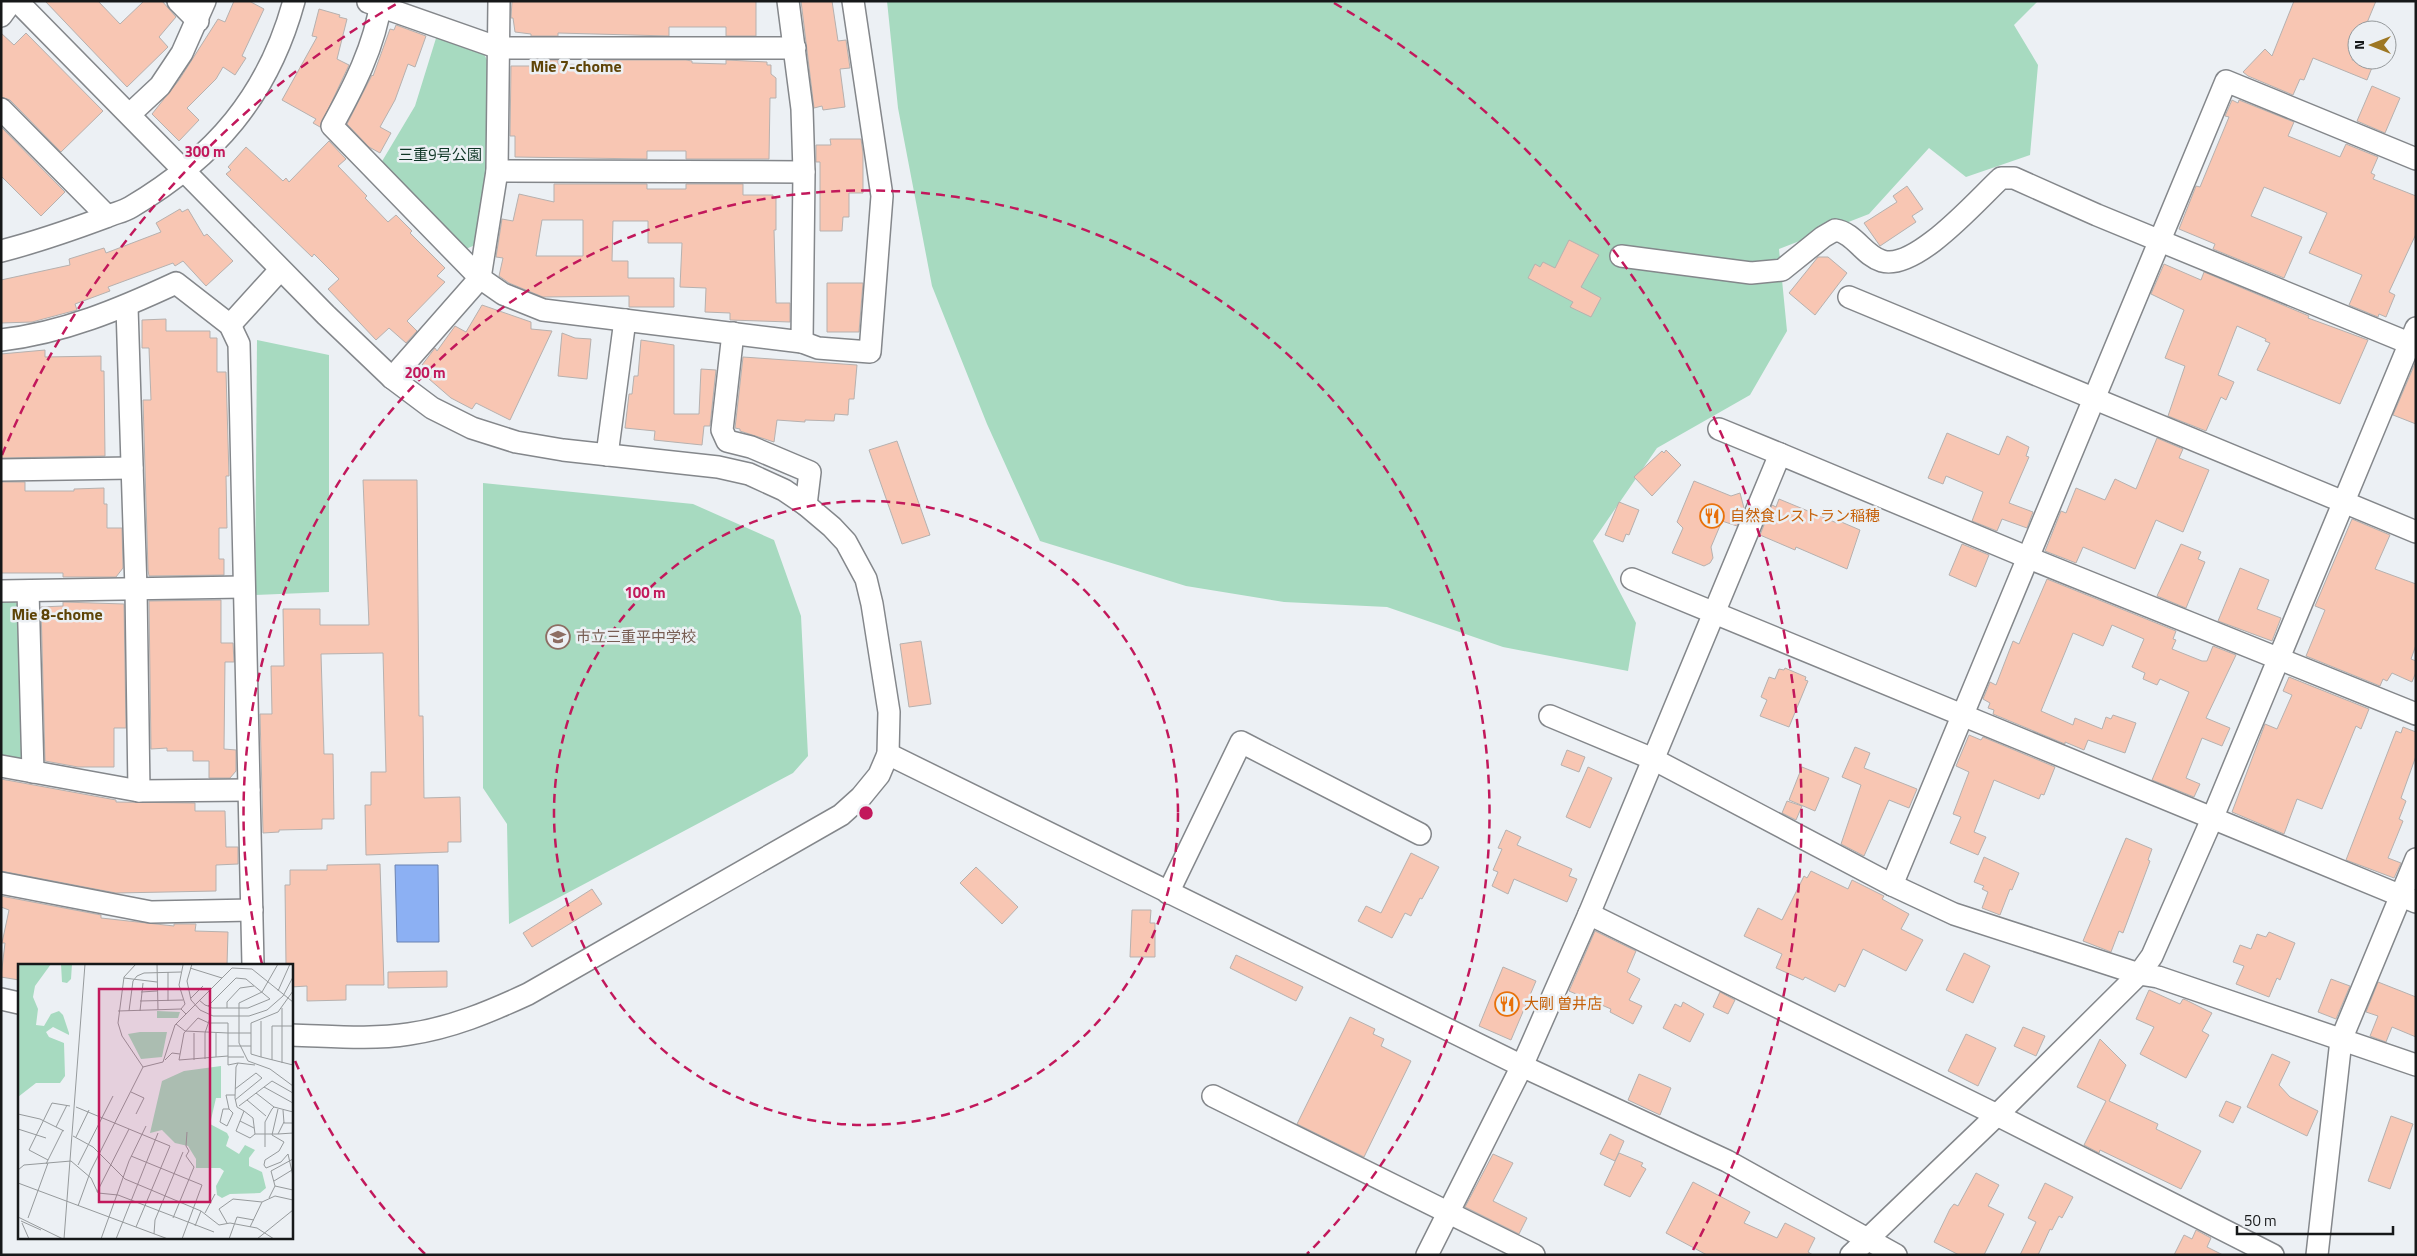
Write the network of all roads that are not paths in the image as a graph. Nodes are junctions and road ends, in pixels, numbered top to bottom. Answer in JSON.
{"nodes":[{"id":1,"x":12,"y":1,"type":"edge"},
{"id":2,"x":17,"y":1,"type":"edge"},
{"id":3,"x":178,"y":1,"type":"edge"},
{"id":4,"x":294,"y":1,"type":"edge"},
{"id":5,"x":499,"y":1,"type":"edge"},
{"id":6,"x":788,"y":1,"type":"edge"},
{"id":7,"x":853,"y":1,"type":"edge"},
{"id":8,"x":376,"y":2,"type":"edge"},
{"id":9,"x":201,"y":11,"type":"edge"},
{"id":10,"x":1,"y":16,"type":"edge"},
{"id":11,"x":499,"y":48,"type":"junction"},
{"id":12,"x":795,"y":48,"type":"junction"},
{"id":13,"x":1,"y":109,"type":"edge"},
{"id":14,"x":130,"y":114,"type":"junction"},
{"id":15,"x":2416,"y":159,"type":"edge"},
{"id":16,"x":182,"y":170,"type":"junction"},
{"id":17,"x":497,"y":171,"type":"junction"},
{"id":18,"x":804,"y":172,"type":"junction"},
{"id":19,"x":107,"y":216,"type":"junction"},
{"id":20,"x":2160,"y":240,"type":"junction"},
{"id":21,"x":1,"y":251,"type":"edge"},
{"id":22,"x":1621,"y":256,"type":"dead end"},
{"id":23,"x":280,"y":270,"type":"junction"},
{"id":24,"x":480,"y":278,"type":"junction"},
{"id":25,"x":1849,"y":297,"type":"dead end"},
{"id":26,"x":127,"y":307,"type":"junction"},
{"id":27,"x":625,"y":320,"type":"junction"},
{"id":28,"x":230,"y":325,"type":"junction"},
{"id":29,"x":733,"y":333,"type":"junction"},
{"id":30,"x":2414,"y":339,"type":"edge"},
{"id":31,"x":1,"y":340,"type":"edge"},
{"id":32,"x":802,"y":342,"type":"junction"},
{"id":33,"x":392,"y":378,"type":"junction"},
{"id":34,"x":2095,"y":398,"type":"junction"},
{"id":35,"x":1718,"y":429,"type":"dead end"},
{"id":36,"x":607,"y":454,"type":"junction"},
{"id":37,"x":1780,"y":454,"type":"junction"},
{"id":38,"x":132,"y":468,"type":"junction"},
{"id":39,"x":1,"y":470,"type":"edge"},
{"id":40,"x":2343,"y":501,"type":"junction"},
{"id":41,"x":806,"y":505,"type":"junction"},
{"id":42,"x":2416,"y":532,"type":"edge"},
{"id":43,"x":2029,"y":558,"type":"junction"},
{"id":44,"x":1632,"y":579,"type":"dead end"},
{"id":45,"x":243,"y":588,"type":"junction"},
{"id":46,"x":136,"y":589,"type":"junction"},
{"id":47,"x":1,"y":591,"type":"edge"},
{"id":48,"x":28,"y":591,"type":"junction"},
{"id":49,"x":1714,"y":612,"type":"junction"},
{"id":50,"x":2278,"y":659,"type":"junction"},
{"id":51,"x":2416,"y":714,"type":"edge"},
{"id":52,"x":1550,"y":716,"type":"dead end"},
{"id":53,"x":1963,"y":716,"type":"junction"},
{"id":54,"x":888,"y":754,"type":"junction"},
{"id":55,"x":1653,"y":759,"type":"junction"},
{"id":56,"x":1,"y":766,"type":"edge"},
{"id":57,"x":34,"y":772,"type":"junction"},
{"id":58,"x":249,"y":790,"type":"junction"},
{"id":59,"x":139,"y":791,"type":"junction"},
{"id":60,"x":2212,"y":819,"type":"junction"},
{"id":61,"x":1420,"y":834,"type":"dead end"},
{"id":62,"x":2416,"y":860,"type":"edge"},
{"id":63,"x":1,"y":883,"type":"edge"},
{"id":64,"x":1892,"y":885,"type":"junction"},
{"id":65,"x":1168,"y":893,"type":"junction"},
{"id":66,"x":2409,"y":899,"type":"edge"},
{"id":67,"x":252,"y":910,"type":"junction"},
{"id":68,"x":1589,"y":914,"type":"junction"},
{"id":69,"x":253,"y":964,"type":"edge"},
{"id":70,"x":2139,"y":974,"type":"junction"},
{"id":71,"x":1,"y":999,"type":"edge"},
{"id":72,"x":18,"y":1003,"type":"edge"},
{"id":73,"x":292,"y":1035,"type":"edge"},
{"id":74,"x":2341,"y":1040,"type":"junction"},
{"id":75,"x":2416,"y":1065,"type":"edge"},
{"id":76,"x":1522,"y":1066,"type":"junction"},
{"id":77,"x":1213,"y":1096,"type":"dead end"},
{"id":78,"x":1997,"y":1115,"type":"junction"},
{"id":79,"x":1448,"y":1212,"type":"junction"},
{"id":80,"x":1868,"y":1238,"type":"junction"},
{"id":81,"x":1427,"y":1255,"type":"edge"},
{"id":82,"x":1534,"y":1255,"type":"edge"},
{"id":83,"x":1851,"y":1255,"type":"edge"},
{"id":84,"x":1896,"y":1255,"type":"edge"},
{"id":85,"x":2273,"y":1255,"type":"edge"},
{"id":86,"x":2317,"y":1255,"type":"edge"}],
"edges":[{"from":1,"to":10,"type":"street"},
{"from":2,"to":14,"type":"street"},
{"from":3,"to":9,"type":"street"},
{"from":4,"to":16,"type":"street"},
{"from":5,"to":11,"type":"street"},
{"from":6,"to":12,"type":"street"},
{"from":7,"to":32,"type":"street"},
{"from":8,"to":11,"type":"street"},
{"from":8,"to":24,"type":"street"},
{"from":9,"to":14,"type":"street"},
{"from":11,"to":12,"type":"street"},
{"from":11,"to":17,"type":"street"},
{"from":12,"to":18,"type":"street"},
{"from":13,"to":19,"type":"street"},
{"from":14,"to":16,"type":"street"},
{"from":15,"to":20,"type":"street"},
{"from":16,"to":19,"type":"street"},
{"from":16,"to":23,"type":"street"},
{"from":17,"to":18,"type":"street"},
{"from":17,"to":24,"type":"street"},
{"from":18,"to":32,"type":"street"},
{"from":19,"to":21,"type":"street"},
{"from":20,"to":22,"type":"street"},
{"from":20,"to":30,"type":"street"},
{"from":20,"to":34,"type":"street"},
{"from":23,"to":28,"type":"street"},
{"from":23,"to":33,"type":"street"},
{"from":24,"to":27,"type":"street"},
{"from":24,"to":33,"type":"street"},
{"from":25,"to":34,"type":"street"},
{"from":26,"to":28,"type":"street"},
{"from":26,"to":31,"type":"street"},
{"from":26,"to":38,"type":"street"},
{"from":27,"to":29,"type":"street"},
{"from":27,"to":36,"type":"street"},
{"from":28,"to":45,"type":"street"},
{"from":29,"to":32,"type":"street"},
{"from":29,"to":41,"type":"street"},
{"from":30,"to":40,"type":"street"},
{"from":33,"to":36,"type":"street"},
{"from":34,"to":40,"type":"street"},
{"from":34,"to":43,"type":"street"},
{"from":35,"to":37,"type":"street"},
{"from":36,"to":41,"type":"street"},
{"from":37,"to":43,"type":"street"},
{"from":37,"to":49,"type":"street"},
{"from":38,"to":39,"type":"street"},
{"from":38,"to":46,"type":"street"},
{"from":40,"to":42,"type":"street"},
{"from":40,"to":50,"type":"street"},
{"from":41,"to":54,"type":"street"},
{"from":43,"to":50,"type":"street"},
{"from":43,"to":53,"type":"street"},
{"from":44,"to":49,"type":"street"},
{"from":45,"to":46,"type":"street"},
{"from":45,"to":58,"type":"street"},
{"from":46,"to":48,"type":"street"},
{"from":46,"to":59,"type":"street"},
{"from":47,"to":48,"type":"street"},
{"from":48,"to":57,"type":"street"},
{"from":49,"to":53,"type":"street"},
{"from":49,"to":55,"type":"street"},
{"from":50,"to":51,"type":"street"},
{"from":50,"to":60,"type":"street"},
{"from":52,"to":55,"type":"street"},
{"from":53,"to":60,"type":"street"},
{"from":53,"to":64,"type":"street"},
{"from":54,"to":65,"type":"street"},
{"from":54,"to":73,"type":"street"},
{"from":55,"to":64,"type":"street"},
{"from":55,"to":68,"type":"street"},
{"from":56,"to":57,"type":"street"},
{"from":57,"to":59,"type":"street"},
{"from":58,"to":59,"type":"street"},
{"from":58,"to":67,"type":"street"},
{"from":60,"to":66,"type":"street"},
{"from":60,"to":70,"type":"street"},
{"from":61,"to":65,"type":"street"},
{"from":62,"to":66,"type":"street"},
{"from":63,"to":67,"type":"street"},
{"from":64,"to":70,"type":"street"},
{"from":65,"to":76,"type":"street"},
{"from":66,"to":74,"type":"street"},
{"from":67,"to":69,"type":"street"},
{"from":68,"to":76,"type":"street"},
{"from":68,"to":78,"type":"street"},
{"from":70,"to":74,"type":"street"},
{"from":70,"to":78,"type":"street"},
{"from":71,"to":72,"type":"street"},
{"from":74,"to":75,"type":"street"},
{"from":74,"to":86,"type":"street"},
{"from":76,"to":79,"type":"street"},
{"from":76,"to":80,"type":"street"},
{"from":77,"to":79,"type":"street"},
{"from":78,"to":80,"type":"street"},
{"from":78,"to":85,"type":"street"},
{"from":79,"to":81,"type":"street"},
{"from":79,"to":82,"type":"street"},
{"from":80,"to":83,"type":"street"},
{"from":80,"to":84,"type":"street"}]}
